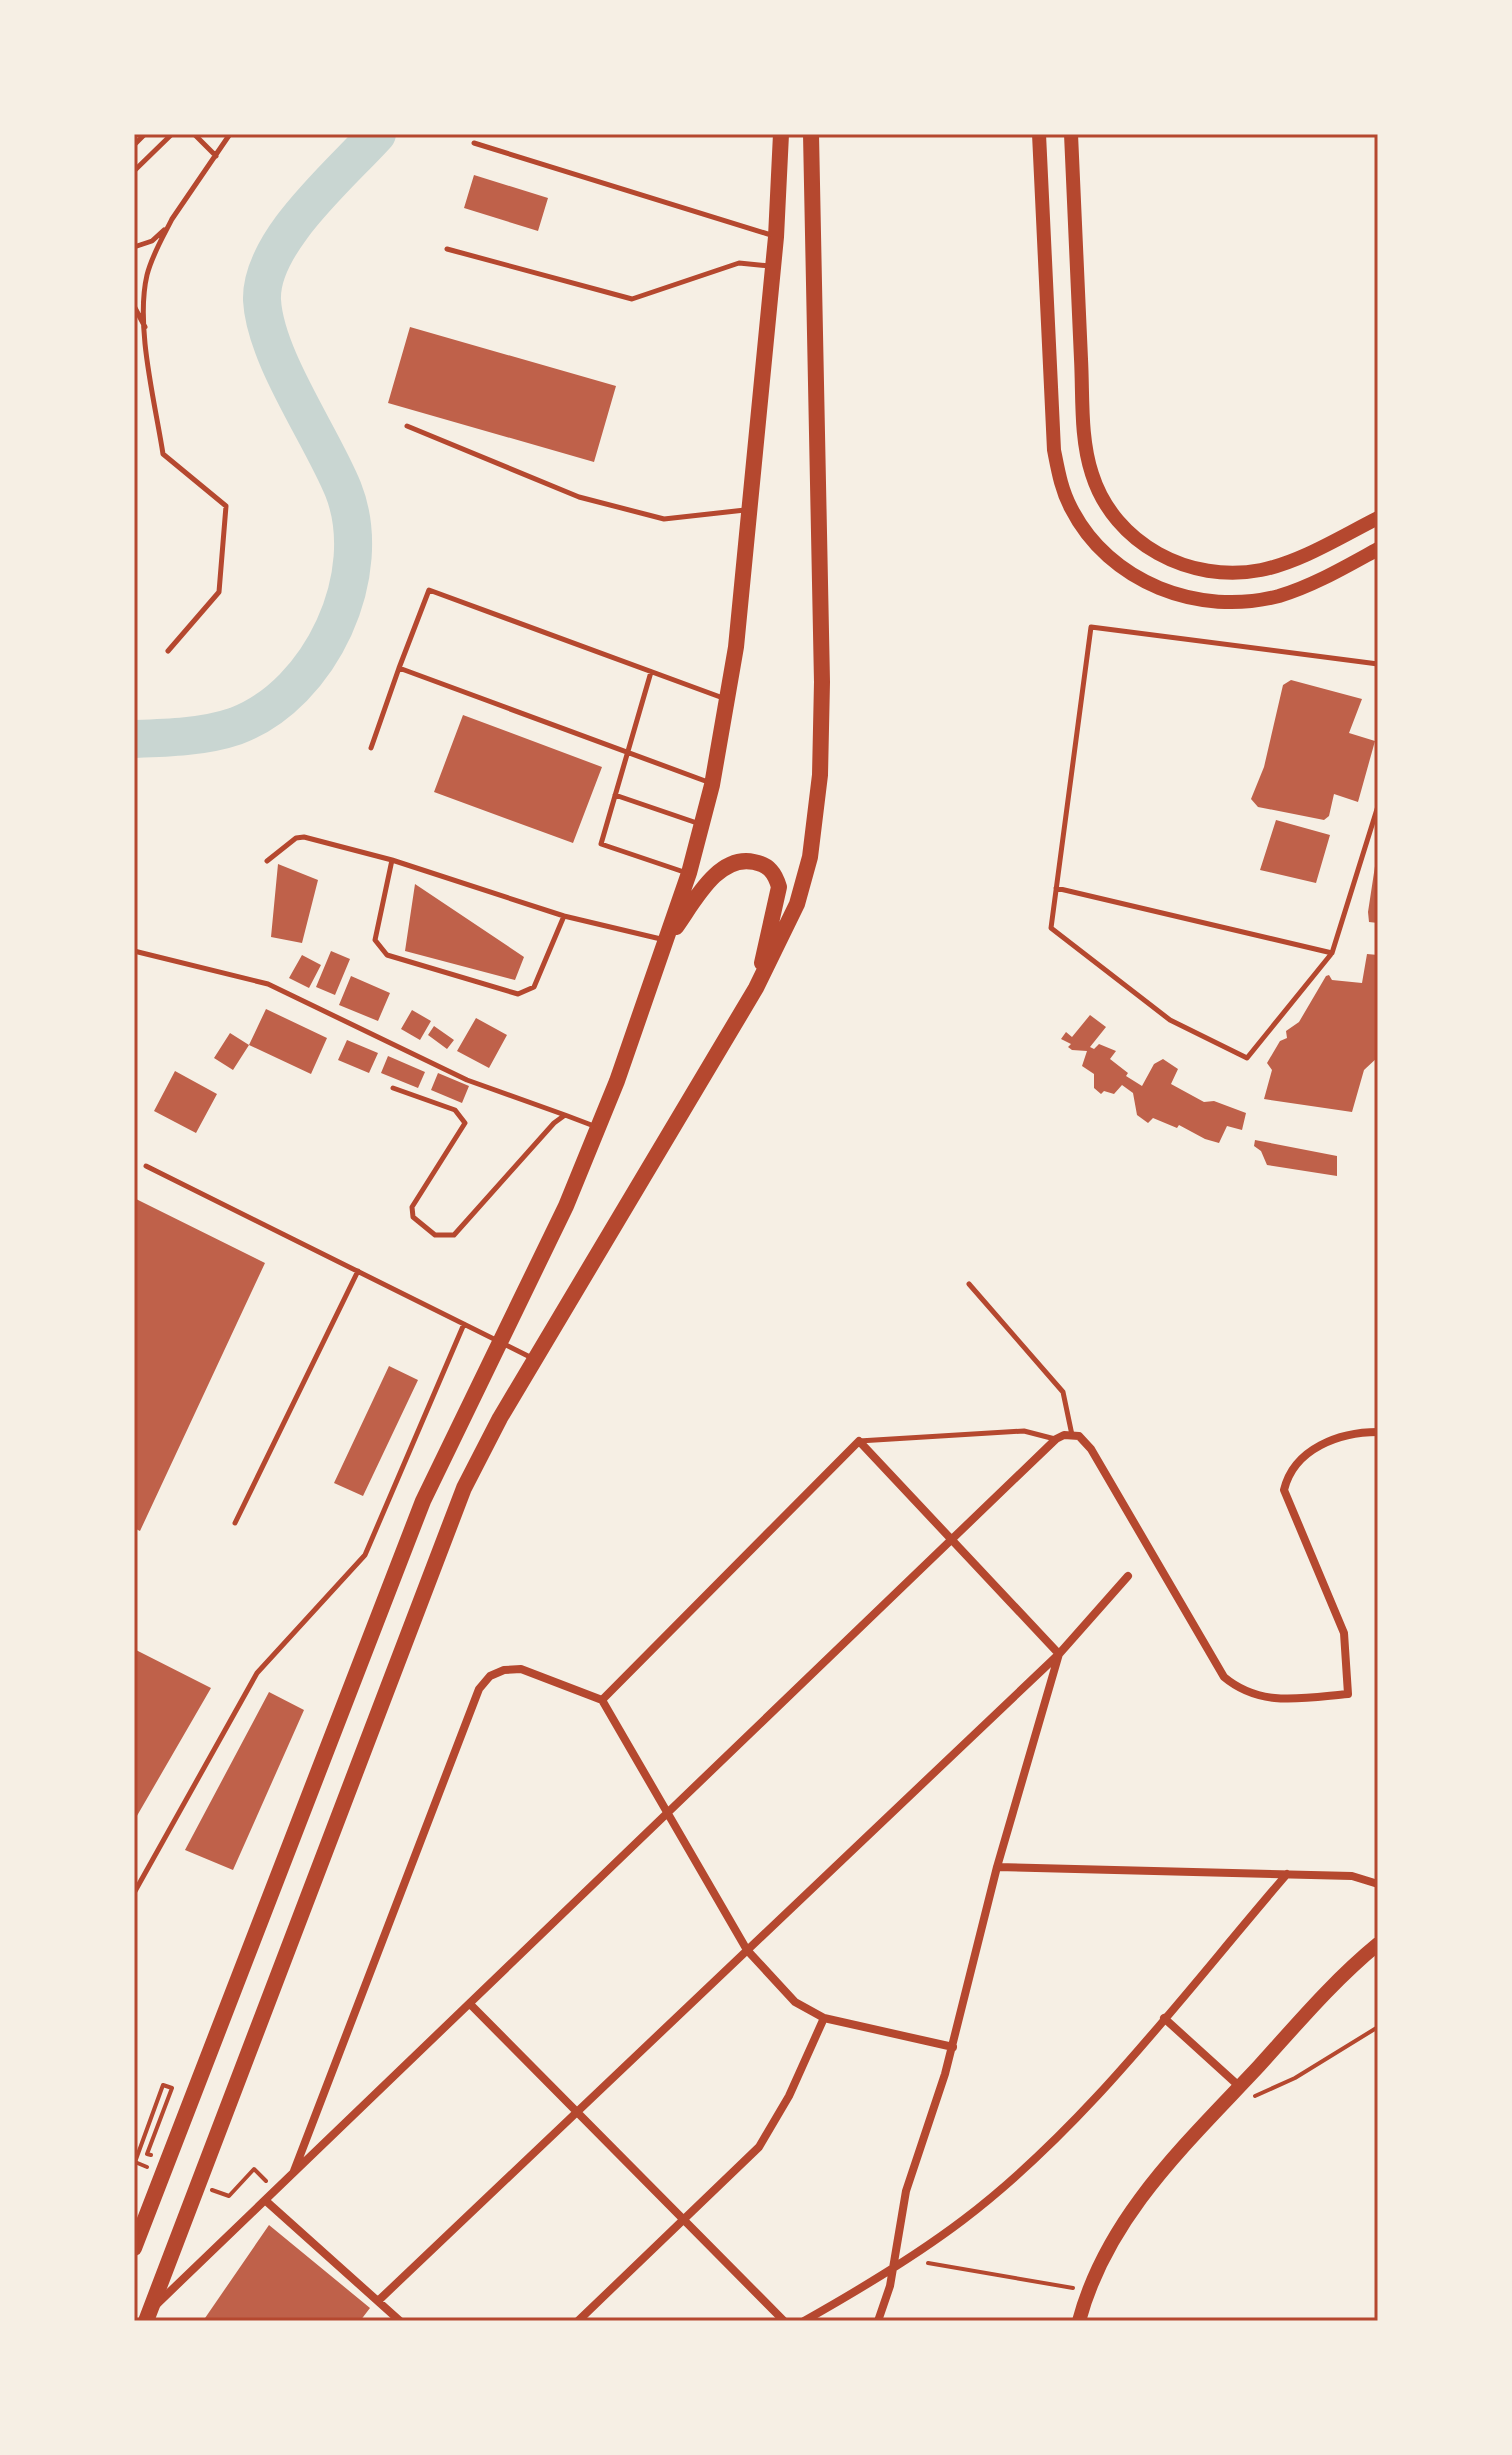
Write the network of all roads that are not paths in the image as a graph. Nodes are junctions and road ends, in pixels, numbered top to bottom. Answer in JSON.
{"nodes":[{"id":1,"x":145,"y":134,"type":"edge"},
{"id":2,"x":172,"y":134,"type":"edge"},
{"id":3,"x":194,"y":134,"type":"edge"},
{"id":4,"x":230,"y":134,"type":"edge"},
{"id":5,"x":781,"y":134,"type":"edge"},
{"id":6,"x":811,"y":134,"type":"edge"},
{"id":7,"x":1039,"y":134,"type":"edge"},
{"id":8,"x":1071,"y":134,"type":"edge"},
{"id":9,"x":474,"y":143,"type":"dead end"},
{"id":10,"x":134,"y":145,"type":"edge"},
{"id":11,"x":216,"y":157,"type":"junction"},
{"id":12,"x":134,"y":171,"type":"edge"},
{"id":13,"x":172,"y":219,"type":"junction"},
{"id":14,"x":776,"y":237,"type":"junction"},
{"id":15,"x":134,"y":247,"type":"edge"},
{"id":16,"x":447,"y":249,"type":"dead end"},
{"id":17,"x":773,"y":266,"type":"junction"},
{"id":18,"x":134,"y":306,"type":"edge"},
{"id":19,"x":145,"y":328,"type":"junction"},
{"id":20,"x":407,"y":426,"type":"dead end"},
{"id":21,"x":749,"y":510,"type":"junction"},
{"id":22,"x":1378,"y":518,"type":"edge"},
{"id":23,"x":1337,"y":538,"type":"junction"},
{"id":24,"x":1378,"y":549,"type":"edge"},
{"id":25,"x":1349,"y":565,"type":"junction"},
{"id":26,"x":168,"y":651,"type":"dead end"},
{"id":27,"x":1378,"y":664,"type":"edge"},
{"id":28,"x":399,"y":668,"type":"junction"},
{"id":29,"x":651,"y":672,"type":"junction"},
{"id":30,"x":728,"y":700,"type":"junction"},
{"id":31,"x":371,"y":748,"type":"dead end"},
{"id":32,"x":628,"y":752,"type":"junction"},
{"id":33,"x":713,"y":783,"type":"junction"},
{"id":34,"x":615,"y":795,"type":"junction"},
{"id":35,"x":1378,"y":806,"type":"edge"},
{"id":36,"x":703,"y":825,"type":"junction"},
{"id":37,"x":392,"y":860,"type":"junction"},
{"id":38,"x":267,"y":861,"type":"dead end"},
{"id":39,"x":689,"y":873,"type":"junction"},
{"id":40,"x":1056,"y":888,"type":"junction"},
{"id":41,"x":564,"y":916,"type":"junction"},
{"id":42,"x":666,"y":940,"type":"junction"},
{"id":43,"x":134,"y":951,"type":"edge"},
{"id":44,"x":1332,"y":953,"type":"junction"},
{"id":45,"x":756,"y":988,"type":"junction"},
{"id":46,"x":393,"y":1088,"type":"dead end"},
{"id":47,"x":565,"y":1115,"type":"junction"},
{"id":48,"x":599,"y":1128,"type":"junction"},
{"id":49,"x":146,"y":1166,"type":"dead end"},
{"id":50,"x":358,"y":1271,"type":"junction"},
{"id":51,"x":969,"y":1284,"type":"dead end"},
{"id":52,"x":464,"y":1324,"type":"junction"},
{"id":53,"x":500,"y":1342,"type":"junction"},
{"id":54,"x":534,"y":1359,"type":"junction"},
{"id":55,"x":1378,"y":1432,"type":"edge"},
{"id":56,"x":1072,"y":1435,"type":"junction"},
{"id":57,"x":1056,"y":1439,"type":"junction"},
{"id":58,"x":859,"y":1441,"type":"junction"},
{"id":59,"x":235,"y":1523,"type":"dead end"},
{"id":60,"x":952,"y":1540,"type":"junction"},
{"id":61,"x":1128,"y":1576,"type":"dead end"},
{"id":62,"x":1059,"y":1654,"type":"junction"},
{"id":63,"x":602,"y":1700,"type":"junction"},
{"id":64,"x":668,"y":1813,"type":"junction"},
{"id":65,"x":997,"y":1867,"type":"junction"},
{"id":66,"x":1287,"y":1874,"type":"junction"},
{"id":67,"x":1378,"y":1884,"type":"edge"},
{"id":68,"x":134,"y":1893,"type":"edge"},
{"id":69,"x":1378,"y":1944,"type":"edge"},
{"id":70,"x":747,"y":1950,"type":"junction"},
{"id":71,"x":470,"y":2004,"type":"junction"},
{"id":72,"x":824,"y":2018,"type":"junction"},
{"id":73,"x":1164,"y":2018,"type":"junction"},
{"id":74,"x":953,"y":2047,"type":"junction"},
{"id":75,"x":1240,"y":2087,"type":"junction"},
{"id":76,"x":577,"y":2113,"type":"junction"},
{"id":77,"x":292,"y":2176,"type":"junction"},
{"id":78,"x":266,"y":2201,"type":"junction"},
{"id":79,"x":685,"y":2221,"type":"junction"},
{"id":80,"x":138,"y":2228,"type":"edge"},
{"id":81,"x":134,"y":2248,"type":"edge"},
{"id":82,"x":892,"y":2271,"type":"junction"},
{"id":83,"x":378,"y":2301,"type":"junction"},
{"id":84,"x":148,"y":2316,"type":"edge"},
{"id":85,"x":581,"y":2320,"type":"edge"},
{"id":86,"x":400,"y":2321,"type":"edge"},
{"id":87,"x":784,"y":2321,"type":"edge"},
{"id":88,"x":804,"y":2321,"type":"edge"},
{"id":89,"x":878,"y":2321,"type":"edge"},
{"id":90,"x":1079,"y":2321,"type":"edge"}],
"edges":[{"from":1,"to":10,"type":"lane"},
{"from":2,"to":12,"type":"lane"},
{"from":3,"to":11,"type":"lane"},
{"from":4,"to":11,"type":"lane"},
{"from":5,"to":14,"type":"highway"},
{"from":6,"to":45,"type":"highway"},
{"from":7,"to":25,"type":"main road"},
{"from":8,"to":23,"type":"main road"},
{"from":9,"to":14,"type":"lane"},
{"from":11,"to":13,"type":"lane"},
{"from":13,"to":15,"type":"lane"},
{"from":13,"to":19,"type":"lane"},
{"from":14,"to":17,"type":"highway"},
{"from":16,"to":17,"type":"lane"},
{"from":17,"to":21,"type":"highway"},
{"from":18,"to":19,"type":"lane"},
{"from":19,"to":26,"type":"lane"},
{"from":20,"to":21,"type":"lane"},
{"from":21,"to":30,"type":"highway"},
{"from":22,"to":23,"type":"main road"},
{"from":23,"to":25,"type":"main road"},
{"from":24,"to":25,"type":"main road"},
{"from":27,"to":40,"type":"lane"},
{"from":28,"to":29,"type":"lane"},
{"from":28,"to":31,"type":"lane"},
{"from":28,"to":32,"type":"lane"},
{"from":29,"to":30,"type":"lane"},
{"from":29,"to":32,"type":"lane"},
{"from":30,"to":33,"type":"highway"},
{"from":32,"to":33,"type":"lane"},
{"from":32,"to":34,"type":"lane"},
{"from":33,"to":36,"type":"highway"},
{"from":34,"to":36,"type":"lane"},
{"from":34,"to":39,"type":"lane"},
{"from":35,"to":44,"type":"lane"},
{"from":36,"to":39,"type":"highway"},
{"from":37,"to":38,"type":"lane"},
{"from":37,"to":41,"type":"lane"},
{"from":37,"to":41,"type":"lane"},
{"from":39,"to":42,"type":"highway"},
{"from":40,"to":44,"type":"lane"},
{"from":40,"to":44,"type":"lane"},
{"from":41,"to":42,"type":"lane"},
{"from":42,"to":45,"type":"highway"},
{"from":42,"to":48,"type":"highway"},
{"from":43,"to":47,"type":"lane"},
{"from":45,"to":54,"type":"highway"},
{"from":46,"to":47,"type":"lane"},
{"from":47,"to":48,"type":"lane"},
{"from":48,"to":53,"type":"highway"},
{"from":49,"to":50,"type":"lane"},
{"from":50,"to":52,"type":"lane"},
{"from":50,"to":59,"type":"lane"},
{"from":51,"to":56,"type":"lane"},
{"from":52,"to":53,"type":"lane"},
{"from":52,"to":68,"type":"lane"},
{"from":53,"to":54,"type":"lane"},
{"from":53,"to":80,"type":"highway"},
{"from":54,"to":84,"type":"highway"},
{"from":55,"to":56,"type":"street"},
{"from":56,"to":57,"type":"street"},
{"from":57,"to":58,"type":"lane"},
{"from":57,"to":60,"type":"street"},
{"from":58,"to":60,"type":"street"},
{"from":58,"to":63,"type":"street"},
{"from":60,"to":62,"type":"street"},
{"from":60,"to":64,"type":"street"},
{"from":61,"to":62,"type":"street"},
{"from":62,"to":65,"type":"street"},
{"from":62,"to":70,"type":"street"},
{"from":63,"to":64,"type":"street"},
{"from":63,"to":77,"type":"street"},
{"from":64,"to":70,"type":"street"},
{"from":64,"to":71,"type":"street"},
{"from":65,"to":66,"type":"street"},
{"from":65,"to":74,"type":"street"},
{"from":66,"to":67,"type":"street"},
{"from":66,"to":73,"type":"street"},
{"from":69,"to":75,"type":"main road"},
{"from":70,"to":72,"type":"street"},
{"from":70,"to":76,"type":"street"},
{"from":71,"to":76,"type":"street"},
{"from":71,"to":77,"type":"street"},
{"from":72,"to":74,"type":"street"},
{"from":72,"to":79,"type":"street"},
{"from":73,"to":75,"type":"street"},
{"from":73,"to":82,"type":"street"},
{"from":74,"to":82,"type":"street"},
{"from":75,"to":90,"type":"main road"},
{"from":76,"to":79,"type":"street"},
{"from":76,"to":83,"type":"street"},
{"from":77,"to":78,"type":"street"},
{"from":78,"to":83,"type":"street"},
{"from":78,"to":84,"type":"street"},
{"from":79,"to":85,"type":"street"},
{"from":79,"to":87,"type":"street"},
{"from":80,"to":81,"type":"highway"},
{"from":82,"to":88,"type":"street"},
{"from":82,"to":89,"type":"street"},
{"from":83,"to":86,"type":"street"}]}
